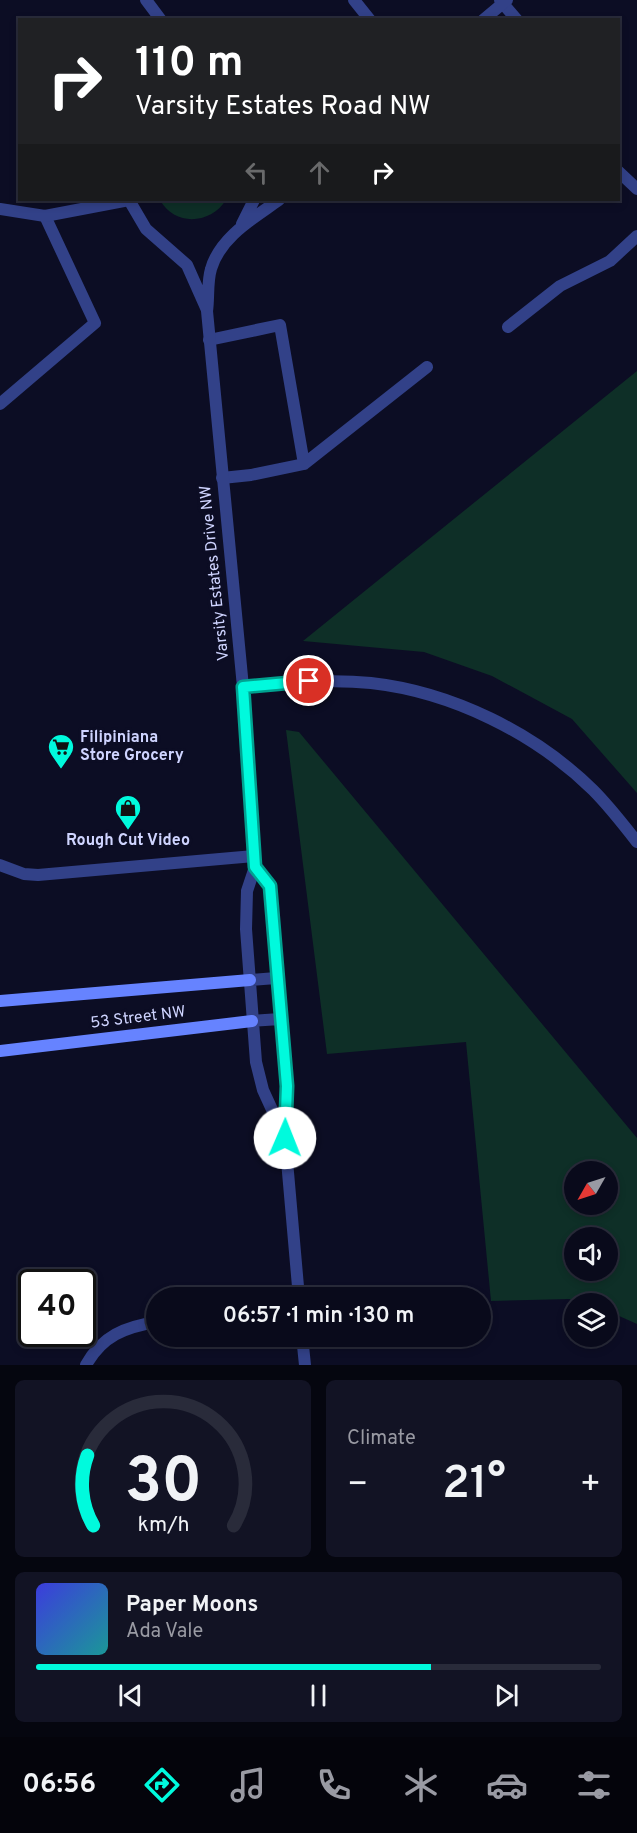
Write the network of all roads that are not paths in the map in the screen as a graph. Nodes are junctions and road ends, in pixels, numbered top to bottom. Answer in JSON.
{"nodes":[{"id":1,"x":146,"y":0,"type":"edge"},
{"id":2,"x":354,"y":0,"type":"edge"},
{"id":3,"x":503,"y":1,"type":"edge"},
{"id":4,"x":160,"y":18,"type":"edge"},
{"id":5,"x":368,"y":18,"type":"edge"},
{"id":6,"x":485,"y":18,"type":"edge"},
{"id":7,"x":516,"y":18,"type":"edge"},
{"id":8,"x":620,"y":173,"type":"edge"},
{"id":9,"x":637,"y":189,"type":"edge"},
{"id":10,"x":124,"y":201,"type":"edge"},
{"id":11,"x":130,"y":201,"type":"edge"},
{"id":12,"x":254,"y":201,"type":"edge"},
{"id":13,"x":278,"y":201,"type":"edge"},
{"id":14,"x":0,"y":209,"type":"edge"},
{"id":15,"x":45,"y":216,"type":"junction"},
{"id":16,"x":240,"y":228,"type":"junction"},
{"id":17,"x":637,"y":236,"type":"edge"},
{"id":18,"x":207,"y":311,"type":"junction"},
{"id":19,"x":508,"y":327,"type":"dead end"},
{"id":20,"x":209,"y":340,"type":"junction"},
{"id":21,"x":427,"y":367,"type":"dead end"},
{"id":22,"x":0,"y":404,"type":"edge"},
{"id":23,"x":304,"y":464,"type":"junction"},
{"id":24,"x":222,"y":477,"type":"junction"},
{"id":25,"x":243,"y":687,"type":"junction"},
{"id":26,"x":637,"y":842,"type":"edge"},
{"id":27,"x":254,"y":861,"type":"junction"},
{"id":28,"x":0,"y":865,"type":"edge"},
{"id":29,"x":276,"y":978,"type":"junction"},
{"id":30,"x":250,"y":980,"type":"junction"},
{"id":31,"x":0,"y":1001,"type":"edge"},
{"id":32,"x":280,"y":1019,"type":"junction"},
{"id":33,"x":252,"y":1021,"type":"junction"},
{"id":34,"x":0,"y":1051,"type":"edge"},
{"id":35,"x":285,"y":1138,"type":"junction"},
{"id":36,"x":298,"y":1287,"type":"edge"},
{"id":37,"x":146,"y":1324,"type":"edge"},
{"id":38,"x":303,"y":1347,"type":"edge"},
{"id":39,"x":86,"y":1365,"type":"edge"},
{"id":40,"x":305,"y":1365,"type":"edge"}],
"edges":[{"from":1,"to":4,"type":"street"},
{"from":2,"to":5,"type":"street"},
{"from":3,"to":6,"type":"street"},
{"from":3,"to":7,"type":"street"},
{"from":8,"to":9,"type":"street"},
{"from":10,"to":15,"type":"street"},
{"from":11,"to":18,"type":"street","name":"Varsity Estates Drive NW"},
{"from":12,"to":16,"type":"street"},
{"from":13,"to":16,"type":"street"},
{"from":14,"to":15,"type":"street"},
{"from":15,"to":22,"type":"street"},
{"from":16,"to":18,"type":"street","name":"Varsity Estates Drive NW"},
{"from":17,"to":19,"type":"street"},
{"from":18,"to":20,"type":"street","name":"Varsity Estates Drive NW"},
{"from":20,"to":23,"type":"street"},
{"from":20,"to":24,"type":"street","name":"Varsity Estates Drive NW"},
{"from":21,"to":23,"type":"street"},
{"from":23,"to":24,"type":"street"},
{"from":24,"to":25,"type":"street","name":"Varsity Estates Drive NW"},
{"from":25,"to":26,"type":"street"},
{"from":25,"to":27,"type":"street","name":"Varsity Estates Drive NW"},
{"from":27,"to":28,"type":"street"},
{"from":27,"to":29,"type":"street","name":"Varsity Estates Drive NW"},
{"from":27,"to":30,"type":"street","name":"Varsity Estates Drive NW"},
{"from":29,"to":30,"type":"street","name":"53 Street NW"},
{"from":29,"to":32,"type":"street","name":"Varsity Estates Drive NW"},
{"from":30,"to":31,"type":"main road","name":"53 Street NW"},
{"from":30,"to":33,"type":"street","name":"Varsity Estates Drive NW"},
{"from":32,"to":33,"type":"street","name":"53 Street NW"},
{"from":32,"to":35,"type":"street","name":"Varsity Estates Drive NW"},
{"from":33,"to":34,"type":"main road","name":"53 Street NW"},
{"from":33,"to":35,"type":"street","name":"Varsity Estates Drive NW"},
{"from":35,"to":36,"type":"street","name":"Varsity Estates Drive NW"},
{"from":37,"to":39,"type":"street"},
{"from":38,"to":40,"type":"street"}]}
